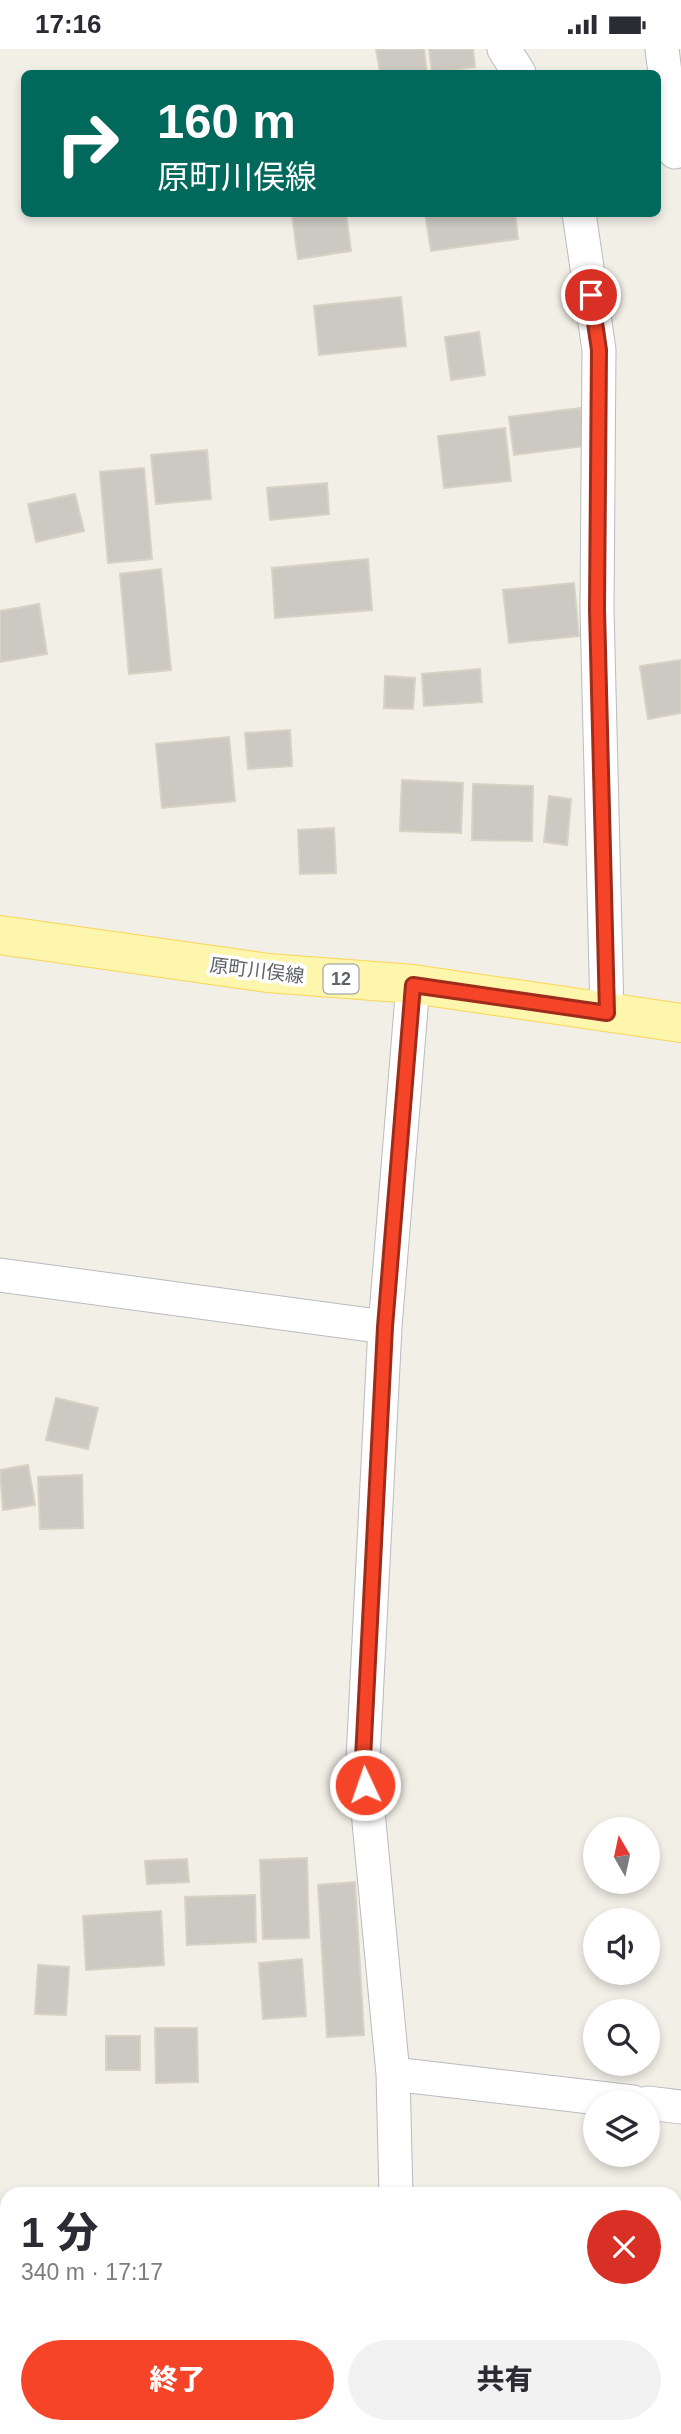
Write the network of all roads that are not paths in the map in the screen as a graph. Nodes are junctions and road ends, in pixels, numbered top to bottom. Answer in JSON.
{"nodes":[{"id":1,"x":505,"y":49,"type":"edge"},
{"id":2,"x":662,"y":49,"type":"edge"},
{"id":3,"x":517,"y":70,"type":"edge"},
{"id":4,"x":671,"y":153,"type":"edge"},
{"id":5,"x":580,"y":217,"type":"edge"},
{"id":6,"x":0,"y":935,"type":"edge"},
{"id":7,"x":413,"y":985,"type":"junction"},
{"id":8,"x":607,"y":1013,"type":"junction"},
{"id":9,"x":681,"y":1023,"type":"edge"},
{"id":10,"x":0,"y":1275,"type":"edge"},
{"id":11,"x":385,"y":1327,"type":"junction"},
{"id":12,"x":393,"y":2074,"type":"junction"},
{"id":13,"x":583,"y":2096,"type":"edge"},
{"id":14,"x":660,"y":2104,"type":"edge"},
{"id":15,"x":681,"y":2107,"type":"edge"},
{"id":16,"x":396,"y":2187,"type":"edge"}],
"edges":[{"from":1,"to":3,"type":"street"},
{"from":2,"to":4,"type":"street"},
{"from":5,"to":8,"type":"street"},
{"from":6,"to":7,"type":"main road","name":"原町川俣線","number":"12"},
{"from":7,"to":8,"type":"main road","name":"原町川俣線","number":"12"},
{"from":7,"to":11,"type":"street"},
{"from":8,"to":9,"type":"main road","name":"原町川俣線","number":"12"},
{"from":10,"to":11,"type":"street"},
{"from":11,"to":12,"type":"street"},
{"from":12,"to":13,"type":"street"},
{"from":12,"to":16,"type":"street"},
{"from":14,"to":15,"type":"street"}]}
